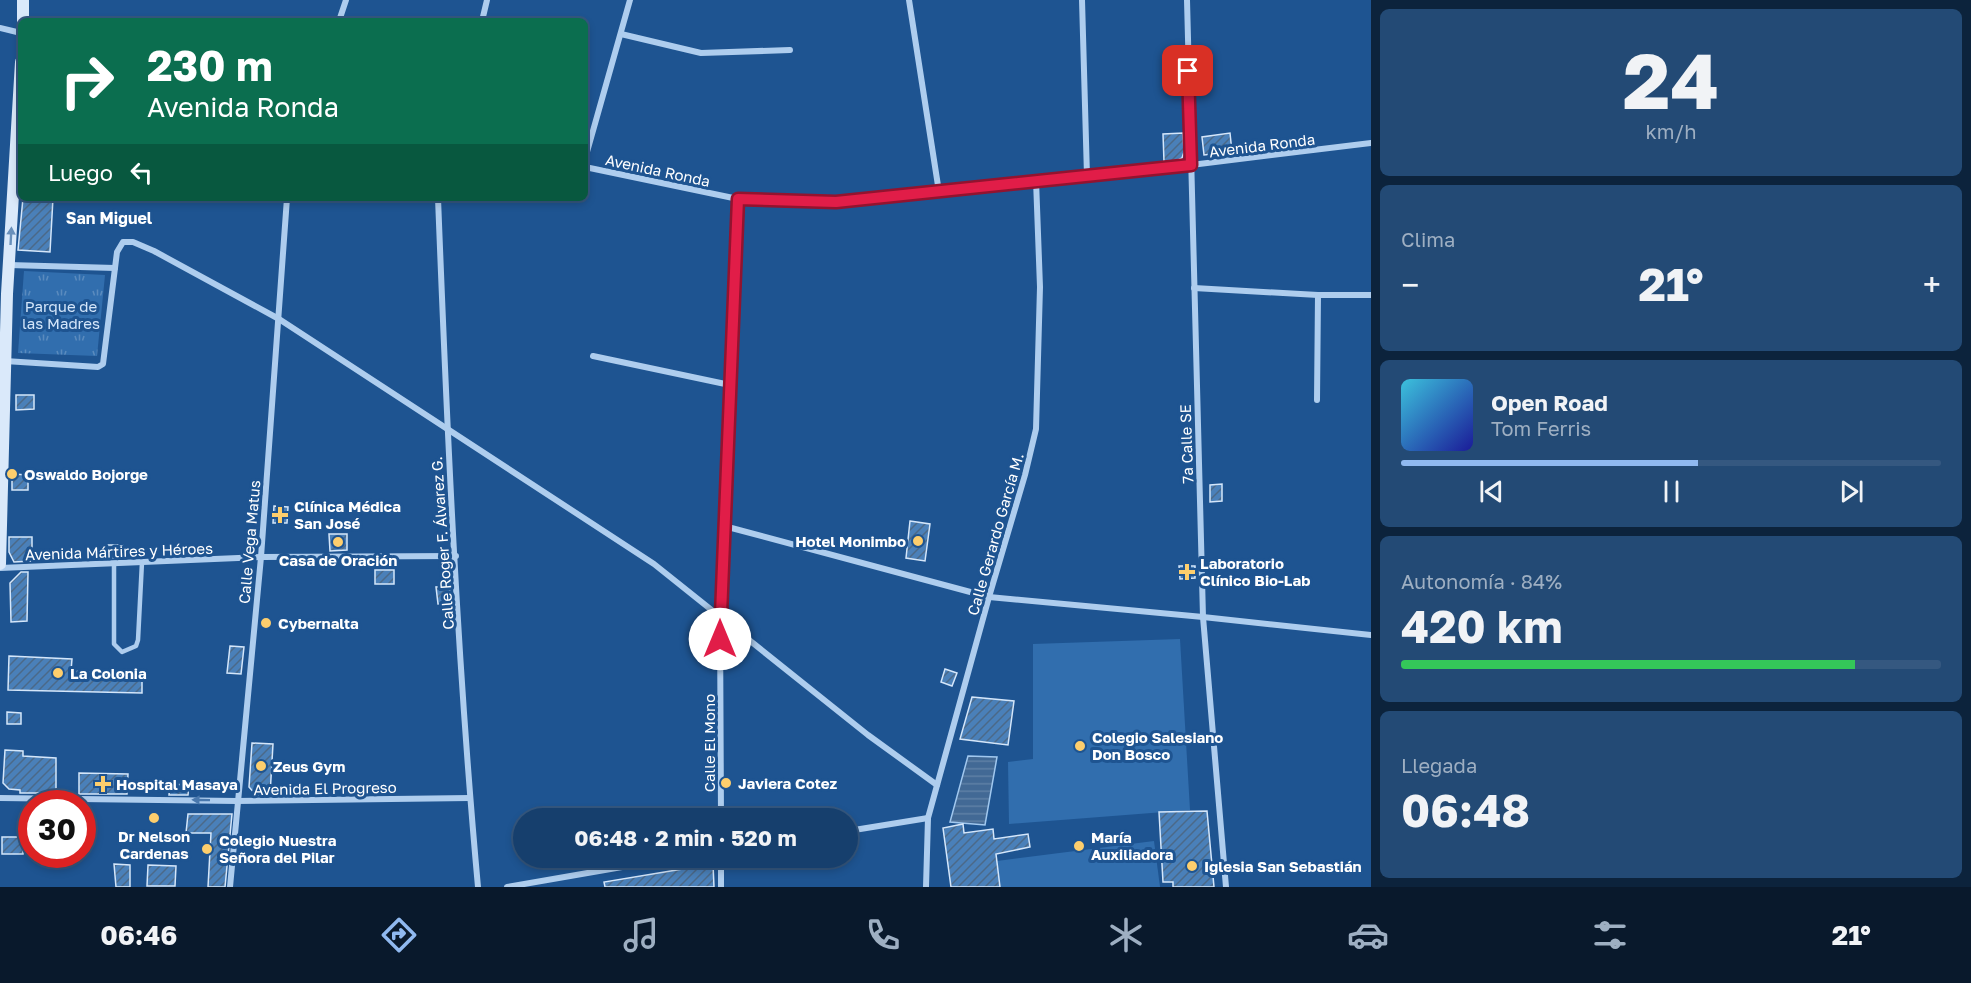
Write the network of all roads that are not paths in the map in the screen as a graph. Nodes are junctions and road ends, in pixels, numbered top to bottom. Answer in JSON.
{"nodes":[{"id":1,"x":23,"y":0,"type":"edge"},
{"id":2,"x":346,"y":0,"type":"edge"},
{"id":3,"x":487,"y":0,"type":"edge"},
{"id":4,"x":630,"y":0,"type":"edge"},
{"id":5,"x":909,"y":0,"type":"edge"},
{"id":6,"x":1082,"y":0,"type":"edge"},
{"id":7,"x":1187,"y":0,"type":"edge"},
{"id":8,"x":23,"y":18,"type":"edge"},
{"id":9,"x":340,"y":18,"type":"edge"},
{"id":10,"x":483,"y":18,"type":"edge"},
{"id":11,"x":0,"y":28,"type":"edge"},
{"id":12,"x":18,"y":32,"type":"edge"},
{"id":13,"x":621,"y":34,"type":"junction"},
{"id":14,"x":790,"y":50,"type":"dead end"},
{"id":15,"x":18,"y":113,"type":"edge"},
{"id":16,"x":1371,"y":143,"type":"edge"},
{"id":17,"x":588,"y":149,"type":"edge"},
{"id":18,"x":1191,"y":165,"type":"junction"},
{"id":19,"x":588,"y":167,"type":"edge"},
{"id":20,"x":1087,"y":176,"type":"junction"},
{"id":21,"x":1036,"y":180,"type":"junction"},
{"id":22,"x":939,"y":192,"type":"junction"},
{"id":23,"x":738,"y":199,"type":"junction"},
{"id":24,"x":287,"y":201,"type":"edge"},
{"id":25,"x":438,"y":201,"type":"edge"},
{"id":26,"x":9,"y":265,"type":"junction"},
{"id":27,"x":115,"y":268,"type":"junction"},
{"id":28,"x":1194,"y":288,"type":"junction"},
{"id":29,"x":4,"y":294,"type":"edge"},
{"id":30,"x":1318,"y":295,"type":"junction"},
{"id":31,"x":1371,"y":295,"type":"edge"},
{"id":32,"x":279,"y":319,"type":"junction"},
{"id":33,"x":593,"y":356,"type":"dead end"},
{"id":34,"x":5,"y":361,"type":"junction"},
{"id":35,"x":730,"y":386,"type":"junction"},
{"id":36,"x":1317,"y":400,"type":"dead end"},
{"id":37,"x":447,"y":430,"type":"junction"},
{"id":38,"x":724,"y":526,"type":"junction"},
{"id":39,"x":456,"y":556,"type":"junction"},
{"id":40,"x":261,"y":557,"type":"junction"},
{"id":41,"x":142,"y":562,"type":"junction"},
{"id":42,"x":114,"y":563,"type":"junction"},
{"id":43,"x":0,"y":566,"type":"edge"},
{"id":44,"x":989,"y":597,"type":"junction"},
{"id":45,"x":720,"y":616,"type":"junction"},
{"id":46,"x":1203,"y":617,"type":"junction"},
{"id":47,"x":1371,"y":635,"type":"edge"},
{"id":48,"x":937,"y":785,"type":"junction"},
{"id":49,"x":0,"y":798,"type":"edge"},
{"id":50,"x":470,"y":798,"type":"junction"},
{"id":51,"x":237,"y":801,"type":"junction"},
{"id":52,"x":721,"y":808,"type":"edge"},
{"id":53,"x":928,"y":818,"type":"junction"},
{"id":54,"x":858,"y":829,"type":"edge"},
{"id":55,"x":616,"y":868,"type":"edge"},
{"id":56,"x":721,"y":868,"type":"edge"},
{"id":57,"x":230,"y":887,"type":"edge"},
{"id":58,"x":478,"y":887,"type":"edge"},
{"id":59,"x":507,"y":887,"type":"edge"},
{"id":60,"x":721,"y":887,"type":"edge"},
{"id":61,"x":926,"y":887,"type":"edge"},
{"id":62,"x":1226,"y":887,"type":"edge"}],
"edges":[{"from":1,"to":8,"type":"street"},
{"from":2,"to":9,"type":"street"},
{"from":3,"to":10,"type":"street"},
{"from":4,"to":13,"type":"street"},
{"from":5,"to":22,"type":"street"},
{"from":6,"to":20,"type":"street"},
{"from":7,"to":18,"type":"street","name":"7a Calle SE"},
{"from":11,"to":12,"type":"street"},
{"from":13,"to":14,"type":"street"},
{"from":13,"to":17,"type":"street"},
{"from":26,"to":15,"type":"street","one_way":true},
{"from":16,"to":18,"type":"street","name":"Avenida Ronda"},
{"from":18,"to":20,"type":"street","name":"Avenida Ronda"},
{"from":18,"to":28,"type":"street","name":"7a Calle SE"},
{"from":19,"to":23,"type":"street","name":"Avenida Ronda"},
{"from":20,"to":21,"type":"street","name":"Avenida Ronda"},
{"from":21,"to":22,"type":"street","name":"Avenida Ronda"},
{"from":21,"to":44,"type":"street","name":"Calle Gerardo García M."},
{"from":22,"to":23,"type":"street","name":"Avenida Ronda"},
{"from":23,"to":35,"type":"street","name":"Calle El Mono"},
{"from":24,"to":32,"type":"street","name":"Calle Vega Matus"},
{"from":25,"to":37,"type":"street","name":"Calle Roger F. Álvarez G."},
{"from":26,"to":27,"type":"street"},
{"from":26,"to":29,"type":"street"},
{"from":27,"to":32,"type":"street"},
{"from":27,"to":34,"type":"street"},
{"from":28,"to":30,"type":"street"},
{"from":28,"to":46,"type":"street","name":"7a Calle SE"},
{"from":29,"to":34,"type":"street"},
{"from":30,"to":31,"type":"street"},
{"from":30,"to":36,"type":"street"},
{"from":32,"to":37,"type":"street"},
{"from":32,"to":40,"type":"street","name":"Calle Vega Matus"},
{"from":33,"to":35,"type":"street"},
{"from":34,"to":43,"type":"street"},
{"from":35,"to":38,"type":"street","name":"Calle El Mono"},
{"from":37,"to":39,"type":"street","name":"Calle Roger F. Álvarez G."},
{"from":37,"to":45,"type":"street"},
{"from":38,"to":44,"type":"street"},
{"from":38,"to":45,"type":"street","name":"Calle El Mono"},
{"from":39,"to":40,"type":"street","name":"Avenida Mártires y Héroes"},
{"from":39,"to":50,"type":"street","name":"Calle Roger F. Álvarez G."},
{"from":40,"to":41,"type":"street","name":"Avenida Mártires y Héroes"},
{"from":40,"to":51,"type":"street","name":"Calle Vega Matus"},
{"from":41,"to":42,"type":"street","name":"Avenida Mártires y Héroes"},
{"from":41,"to":42,"type":"lane"},
{"from":42,"to":43,"type":"street","name":"Avenida Mártires y Héroes"},
{"from":44,"to":46,"type":"street"},
{"from":44,"to":48,"type":"street","name":"Calle Gerardo García M."},
{"from":45,"to":48,"type":"street"},
{"from":45,"to":52,"type":"street","name":"Calle El Mono"},
{"from":46,"to":47,"type":"street"},
{"from":46,"to":62,"type":"street","name":"7a Calle SE"},
{"from":48,"to":53,"type":"street","name":"Calle Gerardo García M."},
{"from":51,"to":49,"type":"street","name":"Avenida El Progreso","one_way":true},
{"from":50,"to":51,"type":"street","name":"Avenida El Progreso"},
{"from":50,"to":58,"type":"street","name":"Calle Roger F. Álvarez G."},
{"from":51,"to":57,"type":"street","name":"Calle Vega Matus"},
{"from":53,"to":54,"type":"street"},
{"from":53,"to":61,"type":"street","name":"Calle Gerardo García M."},
{"from":55,"to":59,"type":"street"},
{"from":56,"to":60,"type":"street"}]}
